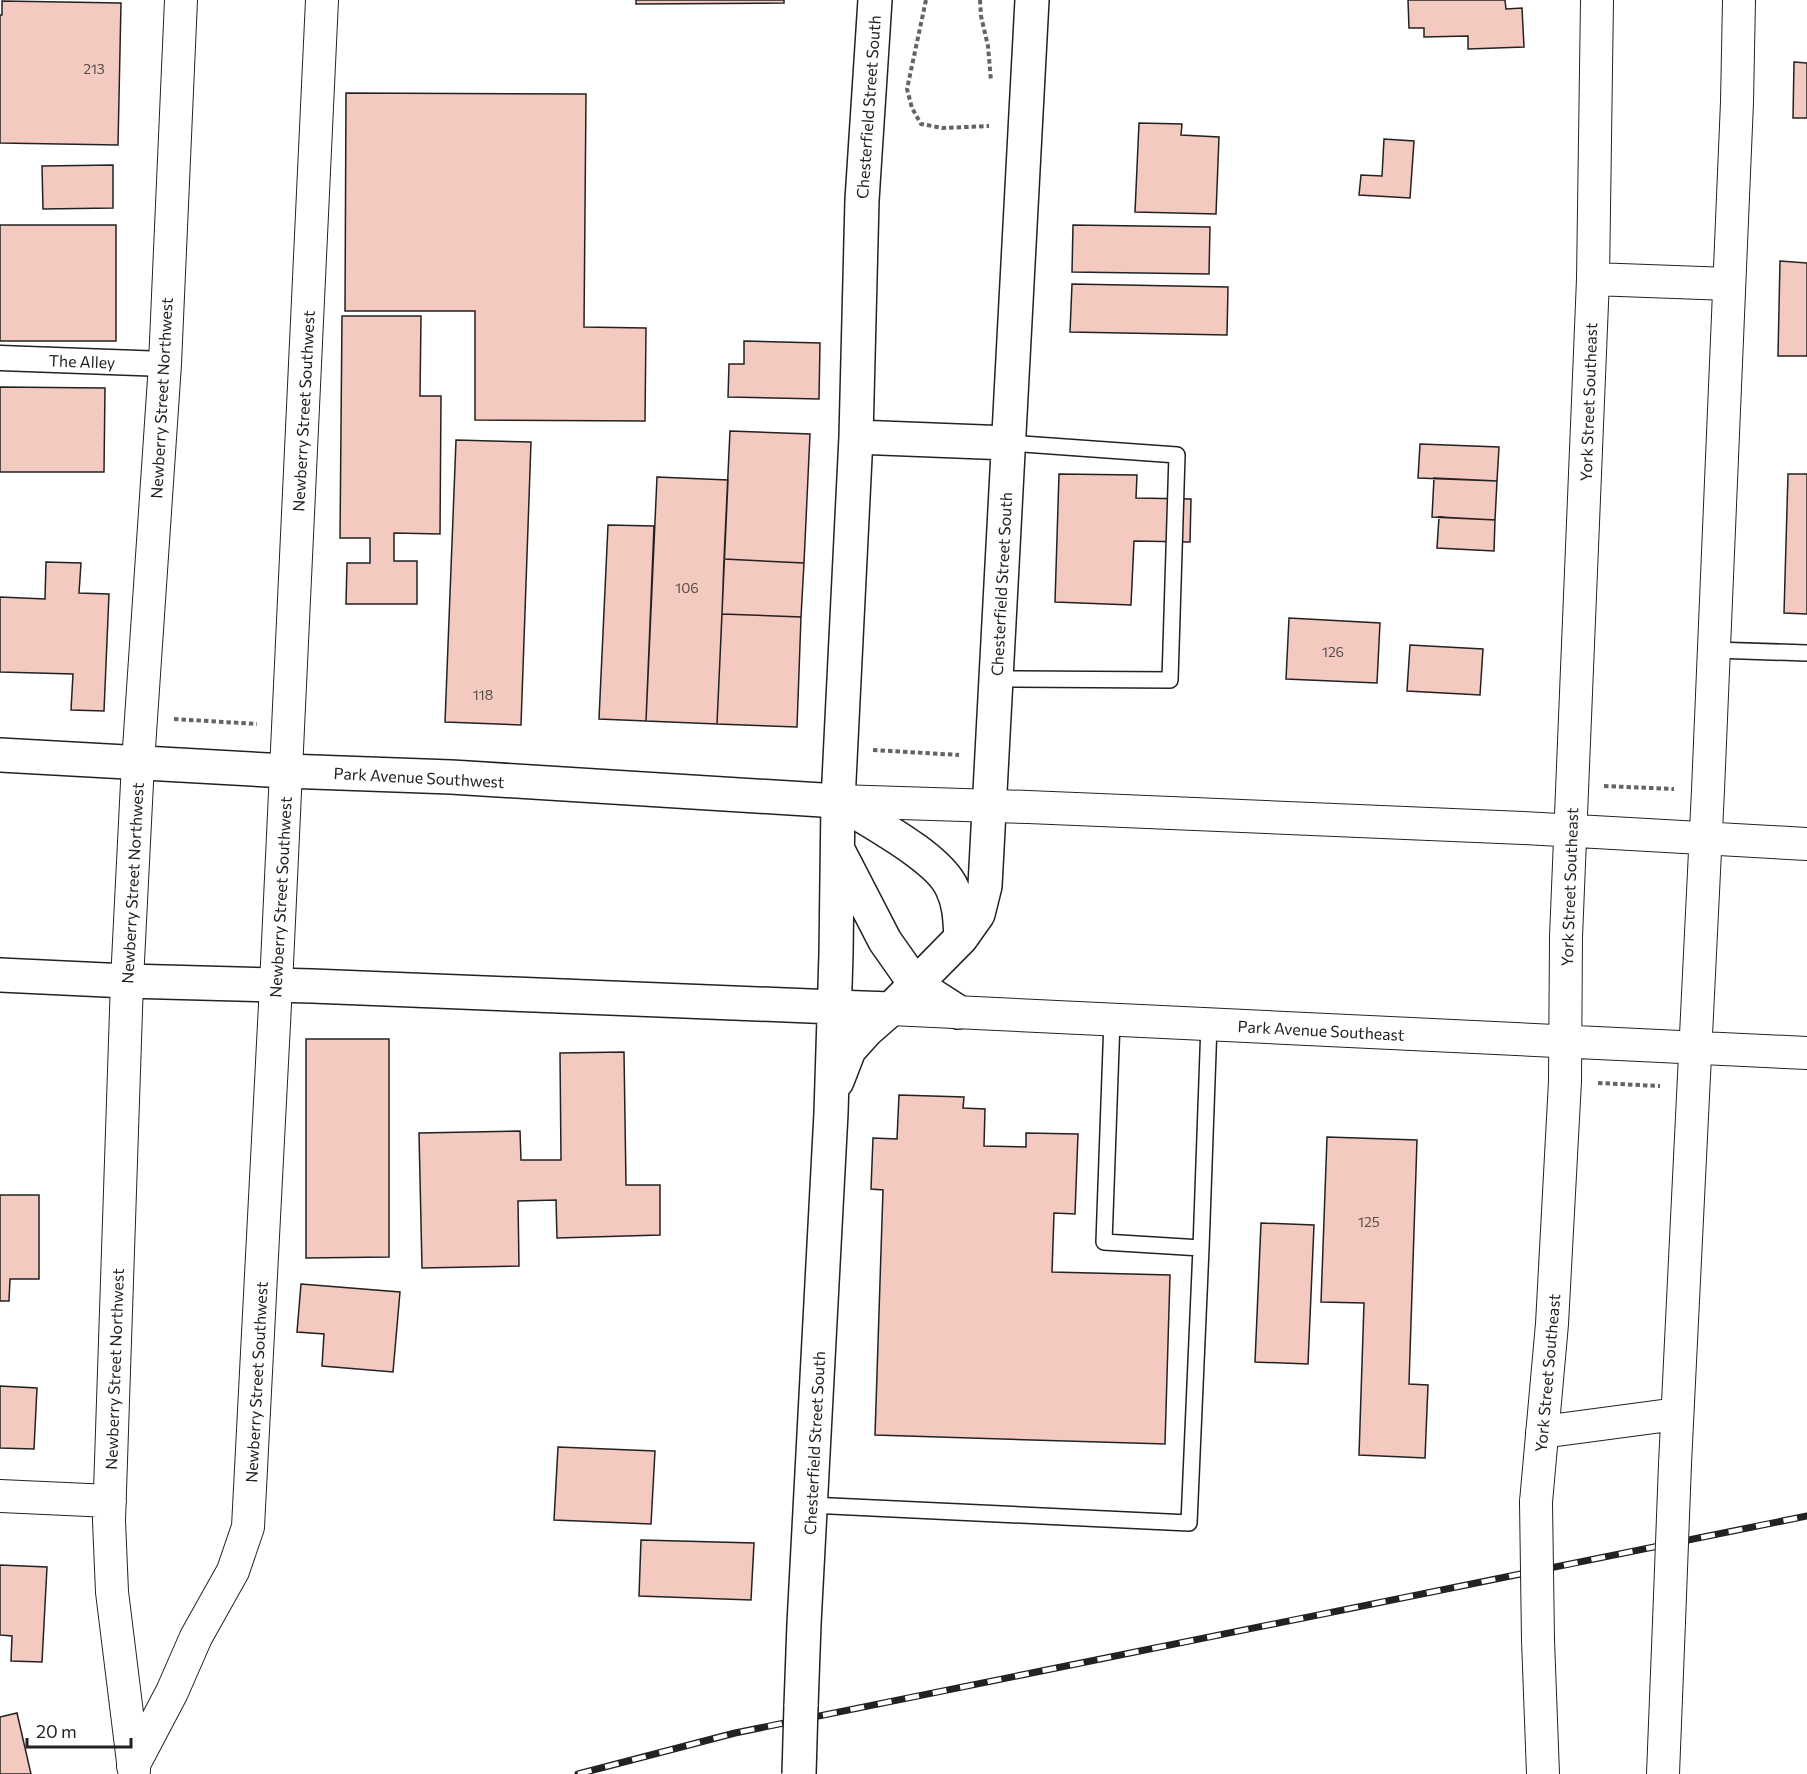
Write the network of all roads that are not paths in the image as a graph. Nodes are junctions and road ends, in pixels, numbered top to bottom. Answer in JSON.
{"nodes":[{"id":1,"x":181,"y":0,"type":"edge"},
{"id":2,"x":322,"y":0,"type":"edge"},
{"id":3,"x":875,"y":0,"type":"edge"},
{"id":4,"x":1032,"y":0,"type":"edge"},
{"id":5,"x":1597,"y":0,"type":"edge"},
{"id":6,"x":1739,"y":0,"type":"edge"},
{"id":7,"x":1593,"y":279,"type":"junction"},
{"id":8,"x":1729,"y":284,"type":"junction"},
{"id":9,"x":0,"y":358,"type":"edge"},
{"id":10,"x":165,"y":364,"type":"junction"},
{"id":11,"x":856,"y":437,"type":"junction"},
{"id":12,"x":1008,"y":444,"type":"junction"},
{"id":13,"x":1714,"y":650,"type":"junction"},
{"id":14,"x":1807,"y":653,"type":"edge"},
{"id":15,"x":997,"y":679,"type":"junction"},
{"id":16,"x":0,"y":755,"type":"edge"},
{"id":17,"x":138,"y":763,"type":"junction"},
{"id":18,"x":286,"y":771,"type":"junction"},
{"id":19,"x":838,"y":801,"type":"junction"},
{"id":20,"x":990,"y":806,"type":"junction"},
{"id":21,"x":1570,"y":830,"type":"junction"},
{"id":22,"x":1706,"y":840,"type":"junction"},
{"id":23,"x":1807,"y":844,"type":"edge"},
{"id":24,"x":837,"y":848,"type":"junction"},
{"id":25,"x":961,"y":938,"type":"junction"},
{"id":26,"x":0,"y":975,"type":"edge"},
{"id":27,"x":127,"y":981,"type":"junction"},
{"id":28,"x":276,"y":985,"type":"junction"},
{"id":29,"x":916,"y":985,"type":"junction"},
{"id":30,"x":834,"y":1007,"type":"junction"},
{"id":31,"x":891,"y":1009,"type":"junction"},
{"id":32,"x":958,"y":1012,"type":"junction"},
{"id":33,"x":1112,"y":1020,"type":"junction"},
{"id":34,"x":1209,"y":1024,"type":"junction"},
{"id":35,"x":1566,"y":1042,"type":"junction"},
{"id":36,"x":1696,"y":1048,"type":"junction"},
{"id":37,"x":1807,"y":1053,"type":"edge"},
{"id":38,"x":831,"y":1113,"type":"junction"},
{"id":39,"x":1202,"y":1248,"type":"junction"},
{"id":40,"x":1677,"y":1414,"type":"junction"},
{"id":41,"x":1542,"y":1432,"type":"junction"},
{"id":42,"x":0,"y":1496,"type":"edge"},
{"id":43,"x":110,"y":1501,"type":"junction"},
{"id":44,"x":810,"y":1505,"type":"junction"},
{"id":45,"x":134,"y":1770,"type":"edge"},
{"id":46,"x":799,"y":1774,"type":"edge"},
{"id":47,"x":1543,"y":1774,"type":"edge"},
{"id":48,"x":1663,"y":1774,"type":"edge"}],
"edges":[{"from":1,"to":10,"type":"street","name":"Newberry Street Northwest"},
{"from":2,"to":18,"type":"street","name":"Newberry Street Southwest"},
{"from":3,"to":11,"type":"main road","name":"Chesterfield Street South"},
{"from":4,"to":12,"type":"main road","name":"Chesterfield Street South"},
{"from":5,"to":7,"type":"street","name":"York Street Southeast"},
{"from":6,"to":8,"type":"street"},
{"from":7,"to":8,"type":"street"},
{"from":7,"to":21,"type":"street","name":"York Street Southeast"},
{"from":8,"to":13,"type":"street"},
{"from":9,"to":10,"type":"street","name":"The Alley"},
{"from":10,"to":17,"type":"street","name":"Newberry Street Northwest"},
{"from":11,"to":12,"type":"main road"},
{"from":11,"to":19,"type":"main road","name":"Chesterfield Street South"},
{"from":12,"to":15,"type":"main road","name":"Chesterfield Street South"},
{"from":12,"to":15,"type":"lane"},
{"from":13,"to":14,"type":"lane"},
{"from":13,"to":22,"type":"street"},
{"from":15,"to":20,"type":"main road","name":"Chesterfield Street South"},
{"from":16,"to":17,"type":"main road","name":"Park Avenue Southwest"},
{"from":17,"to":18,"type":"main road","name":"Park Avenue Southwest"},
{"from":17,"to":27,"type":"street","name":"Newberry Street Northwest"},
{"from":18,"to":19,"type":"main road","name":"Park Avenue Southwest"},
{"from":18,"to":28,"type":"street","name":"Newberry Street Southwest"},
{"from":19,"to":20,"type":"street"},
{"from":19,"to":24,"type":"main road","name":"Chesterfield Street South"},
{"from":19,"to":25,"type":"main road"},
{"from":20,"to":21,"type":"street"},
{"from":20,"to":25,"type":"main road","name":"Chesterfield Street South"},
{"from":21,"to":22,"type":"street"},
{"from":21,"to":35,"type":"street","name":"York Street Southeast"},
{"from":22,"to":23,"type":"street"},
{"from":22,"to":36,"type":"street"},
{"from":24,"to":29,"type":"main road"},
{"from":24,"to":30,"type":"main road","name":"Chesterfield Street South"},
{"from":25,"to":29,"type":"main road","name":"Chesterfield Street South"},
{"from":26,"to":27,"type":"main road"},
{"from":27,"to":28,"type":"main road"},
{"from":27,"to":43,"type":"street","name":"Newberry Street Northwest"},
{"from":28,"to":30,"type":"main road"},
{"from":28,"to":45,"type":"street","name":"Newberry Street Southwest"},
{"from":29,"to":31,"type":"main road","name":"Chesterfield Street South"},
{"from":29,"to":32,"type":"main road"},
{"from":30,"to":31,"type":"main road","name":"Park Avenue Southeast"},
{"from":30,"to":38,"type":"main road","name":"Chesterfield Street South"},
{"from":31,"to":32,"type":"street","name":"Park Avenue Southeast"},
{"from":31,"to":38,"type":"main road","name":"Chesterfield Street South"},
{"from":32,"to":33,"type":"street","name":"Park Avenue Southeast"},
{"from":33,"to":34,"type":"street","name":"Park Avenue Southeast"},
{"from":33,"to":39,"type":"lane"},
{"from":34,"to":35,"type":"street","name":"Park Avenue Southeast"},
{"from":34,"to":39,"type":"lane"},
{"from":35,"to":36,"type":"street","name":"Park Avenue Southeast"},
{"from":35,"to":41,"type":"street","name":"York Street Southeast"},
{"from":36,"to":37,"type":"street","name":"Park Avenue Southeast"},
{"from":36,"to":40,"type":"street"},
{"from":38,"to":44,"type":"main road","name":"Chesterfield Street South"},
{"from":39,"to":44,"type":"lane"},
{"from":40,"to":41,"type":"street"},
{"from":40,"to":48,"type":"street","bridge":true},
{"from":41,"to":47,"type":"street","name":"York Street Southeast","bridge":true},
{"from":42,"to":43,"type":"street"},
{"from":43,"to":45,"type":"street","name":"Newberry Street Northwest"},
{"from":44,"to":46,"type":"main road","name":"Chesterfield Street South","bridge":true}]}
